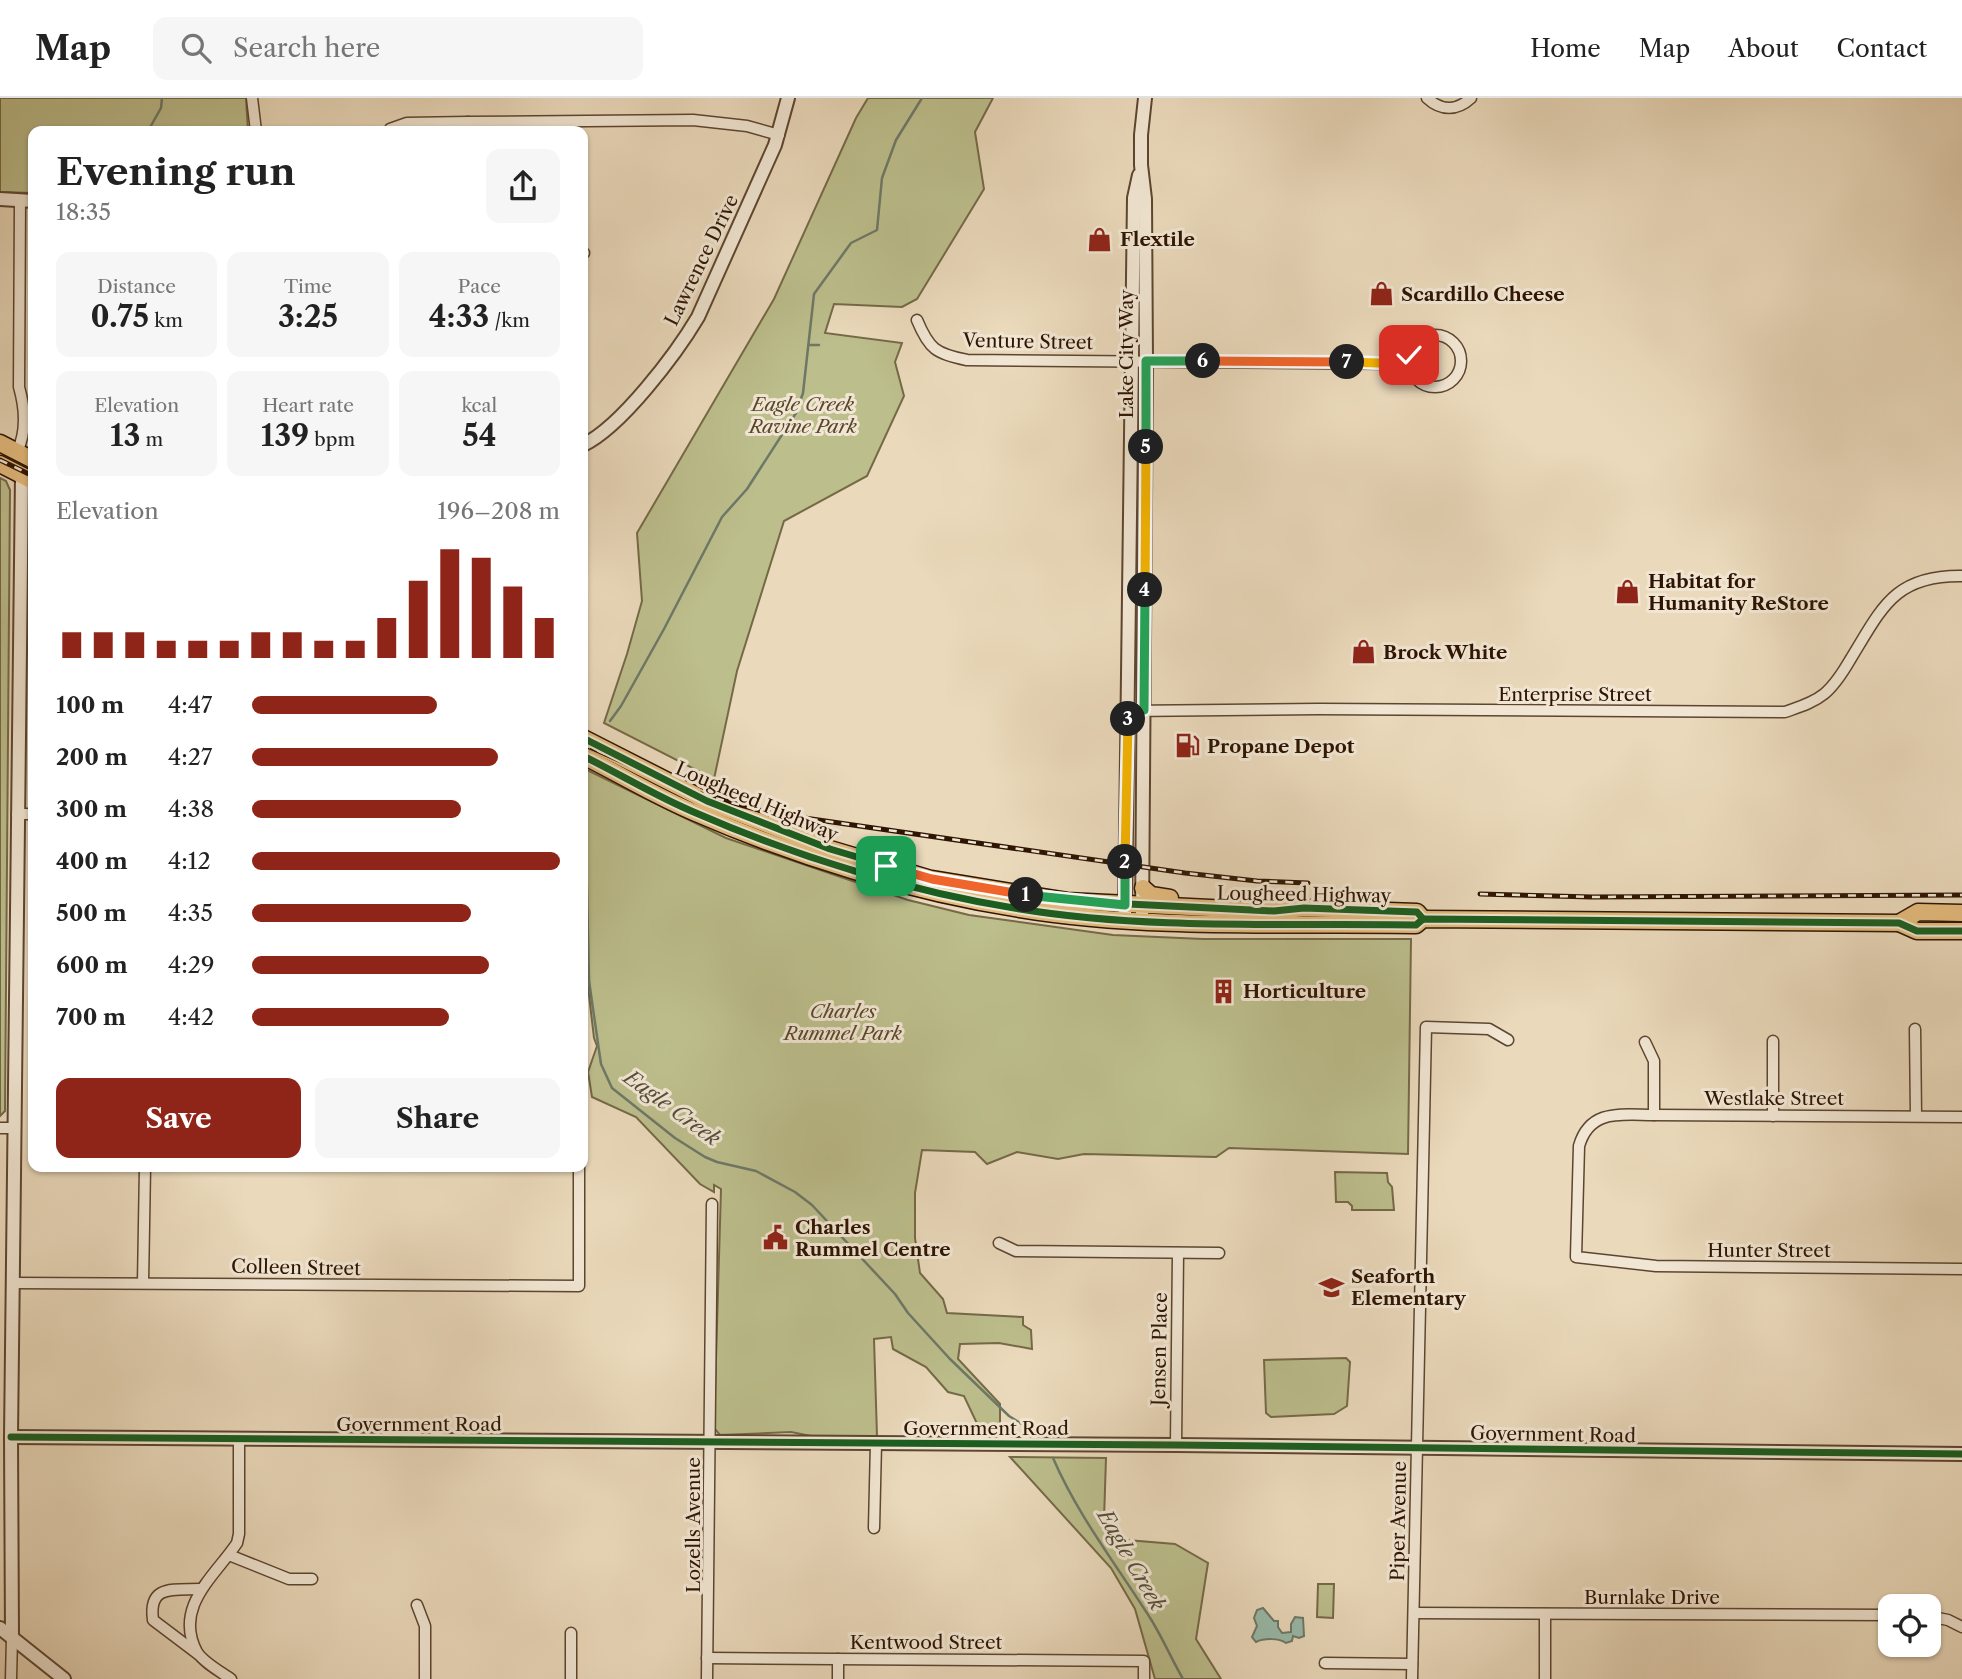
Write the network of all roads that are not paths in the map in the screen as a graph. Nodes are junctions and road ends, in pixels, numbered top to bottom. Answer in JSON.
{"nodes":[{"id":1,"x":252,"y":98,"type":"edge"},
{"id":2,"x":788,"y":98,"type":"edge"},
{"id":3,"x":1145,"y":98,"type":"edge"},
{"id":4,"x":1427,"y":98,"type":"edge"},
{"id":5,"x":1471,"y":98,"type":"edge"},
{"id":6,"x":255,"y":126,"type":"edge"},
{"id":7,"x":398,"y":126,"type":"edge"},
{"id":8,"x":451,"y":126,"type":"edge"},
{"id":9,"x":498,"y":126,"type":"edge"},
{"id":10,"x":779,"y":135,"type":"junction"},
{"id":11,"x":1141,"y":165,"type":"junction"},
{"id":12,"x":0,"y":199,"type":"edge"},
{"id":13,"x":27,"y":201,"type":"edge"},
{"id":14,"x":918,"y":320,"type":"dead end"},
{"id":15,"x":1131,"y":360,"type":"junction"},
{"id":16,"x":1146,"y":361,"type":"junction"},
{"id":17,"x":1409,"y":364,"type":"junction"},
{"id":18,"x":588,"y":442,"type":"edge"},
{"id":19,"x":0,"y":443,"type":"edge"},
{"id":20,"x":17,"y":452,"type":"junction"},
{"id":21,"x":28,"y":458,"type":"edge"},
{"id":22,"x":0,"y":464,"type":"edge"},
{"id":23,"x":27,"y":478,"type":"edge"},
{"id":24,"x":1962,"y":576,"type":"edge"},
{"id":25,"x":1144,"y":710,"type":"junction"},
{"id":26,"x":1128,"y":711,"type":"junction"},
{"id":27,"x":588,"y":741,"type":"edge"},
{"id":28,"x":588,"y":758,"type":"edge"},
{"id":29,"x":17,"y":814,"type":"junction"},
{"id":30,"x":28,"y":814,"type":"edge"},
{"id":31,"x":1143,"y":888,"type":"junction"},
{"id":32,"x":1304,"y":908,"type":"junction"},
{"id":33,"x":1962,"y":912,"type":"edge"},
{"id":34,"x":1125,"y":913,"type":"junction"},
{"id":35,"x":1142,"y":914,"type":"junction"},
{"id":36,"x":1423,"y":919,"type":"junction"},
{"id":37,"x":1899,"y":923,"type":"junction"},
{"id":38,"x":1962,"y":931,"type":"edge"},
{"id":39,"x":1915,"y":1029,"type":"dead end"},
{"id":40,"x":1508,"y":1040,"type":"dead end"},
{"id":41,"x":1773,"y":1041,"type":"dead end"},
{"id":42,"x":1645,"y":1042,"type":"dead end"},
{"id":43,"x":1654,"y":1115,"type":"junction"},
{"id":44,"x":1773,"y":1115,"type":"junction"},
{"id":45,"x":1916,"y":1116,"type":"junction"},
{"id":46,"x":1962,"y":1116,"type":"edge"},
{"id":47,"x":7,"y":1128,"type":"edge"},
{"id":48,"x":145,"y":1172,"type":"edge"},
{"id":49,"x":579,"y":1172,"type":"edge"},
{"id":50,"x":712,"y":1204,"type":"dead end"},
{"id":51,"x":999,"y":1243,"type":"dead end"},
{"id":52,"x":1178,"y":1253,"type":"junction"},
{"id":53,"x":1219,"y":1253,"type":"dead end"},
{"id":54,"x":1576,"y":1257,"type":"joint"},
{"id":55,"x":1962,"y":1269,"type":"edge"},
{"id":56,"x":13,"y":1283,"type":"junction"},
{"id":57,"x":144,"y":1283,"type":"junction"},
{"id":58,"x":11,"y":1437,"type":"junction"},
{"id":59,"x":239,"y":1438,"type":"junction"},
{"id":60,"x":709,"y":1442,"type":"junction"},
{"id":61,"x":876,"y":1443,"type":"junction"},
{"id":62,"x":1176,"y":1445,"type":"junction"},
{"id":63,"x":1417,"y":1448,"type":"junction"},
{"id":64,"x":1962,"y":1454,"type":"edge"},
{"id":65,"x":874,"y":1528,"type":"dead end"},
{"id":66,"x":229,"y":1555,"type":"junction"},
{"id":67,"x":312,"y":1578,"type":"dead end"},
{"id":68,"x":200,"y":1589,"type":"junction"},
{"id":69,"x":417,"y":1605,"type":"dead end"},
{"id":70,"x":1414,"y":1612,"type":"junction"},
{"id":71,"x":1545,"y":1614,"type":"junction"},
{"id":72,"x":1878,"y":1615,"type":"edge"},
{"id":73,"x":1941,"y":1619,"type":"edge"},
{"id":74,"x":1962,"y":1627,"type":"edge"},
{"id":75,"x":0,"y":1628,"type":"edge"},
{"id":76,"x":571,"y":1633,"type":"dead end"},
{"id":77,"x":12,"y":1637,"type":"junction"},
{"id":78,"x":198,"y":1654,"type":"junction"},
{"id":79,"x":707,"y":1658,"type":"junction"},
{"id":80,"x":838,"y":1659,"type":"junction"},
{"id":81,"x":1325,"y":1663,"type":"dead end"},
{"id":82,"x":1412,"y":1664,"type":"junction"},
{"id":83,"x":12,"y":1679,"type":"edge"},
{"id":84,"x":64,"y":1679,"type":"edge"},
{"id":85,"x":231,"y":1679,"type":"edge"},
{"id":86,"x":425,"y":1679,"type":"edge"},
{"id":87,"x":571,"y":1679,"type":"edge"},
{"id":88,"x":707,"y":1679,"type":"edge"},
{"id":89,"x":838,"y":1679,"type":"edge"},
{"id":90,"x":1144,"y":1679,"type":"edge"},
{"id":91,"x":1412,"y":1679,"type":"edge"},
{"id":92,"x":1545,"y":1679,"type":"edge"}],
"edges":[{"from":1,"to":6,"type":"street"},
{"from":2,"to":10,"type":"street","name":"Lawrence Drive"},
{"from":3,"to":11,"type":"street","name":"Lake City Way"},
{"from":4,"to":5,"type":"street"},
{"from":7,"to":8,"type":"street"},
{"from":9,"to":10,"type":"street"},
{"from":10,"to":18,"type":"street","name":"Lawrence Drive"},
{"from":11,"to":15,"type":"street","name":"Lake City Way"},
{"from":11,"to":16,"type":"street","name":"Lake City Way"},
{"from":12,"to":13,"type":"street"},
{"from":13,"to":20,"type":"street"},
{"from":14,"to":15,"type":"street","name":"Venture Street"},
{"from":15,"to":16,"type":"street","name":"Venture Street"},
{"from":15,"to":26,"type":"street","name":"Lake City Way"},
{"from":16,"to":17,"type":"street","name":"Venture Street"},
{"from":16,"to":25,"type":"street","name":"Lake City Way"},
{"from":17,"to":17,"type":"street"},
{"from":19,"to":20,"type":"main road"},
{"from":20,"to":21,"type":"main road"},
{"from":22,"to":23,"type":"main road"},
{"from":23,"to":29,"type":"street"},
{"from":24,"to":25,"type":"street","name":"Enterprise Street"},
{"from":25,"to":26,"type":"street","name":"Enterprise Street"},
{"from":25,"to":31,"type":"street","name":"Lake City Way"},
{"from":26,"to":34,"type":"street","name":"Lake City Way"},
{"from":27,"to":34,"type":"main road","name":"Lougheed Highway"},
{"from":28,"to":34,"type":"main road","name":"Lougheed Highway"},
{"from":29,"to":30,"type":"street"},
{"from":29,"to":47,"type":"street"},
{"from":31,"to":32,"type":"main road"},
{"from":31,"to":35,"type":"street","name":"Lake City Way"},
{"from":32,"to":35,"type":"main road","name":"Lougheed Highway"},
{"from":32,"to":36,"type":"main road","name":"Lougheed Highway"},
{"from":33,"to":37,"type":"main road","name":"Lougheed Highway"},
{"from":34,"to":35,"type":"main road","name":"Lougheed Highway"},
{"from":35,"to":36,"type":"main road","name":"Lougheed Highway"},
{"from":36,"to":37,"type":"main road","name":"Lougheed Highway"},
{"from":37,"to":38,"type":"main road","name":"Lougheed Highway"},
{"from":39,"to":45,"type":"street"},
{"from":40,"to":63,"type":"street","name":"Piper Avenue"},
{"from":41,"to":44,"type":"street"},
{"from":42,"to":43,"type":"street"},
{"from":43,"to":44,"type":"street","name":"Westlake Street"},
{"from":43,"to":54,"type":"street","name":"Westlake Street"},
{"from":44,"to":45,"type":"street","name":"Westlake Street"},
{"from":45,"to":46,"type":"street","name":"Westlake Street"},
{"from":47,"to":56,"type":"street"},
{"from":48,"to":57,"type":"street"},
{"from":49,"to":57,"type":"street","name":"Colleen Street"},
{"from":50,"to":60,"type":"street","name":"Lozells Avenue"},
{"from":51,"to":52,"type":"street"},
{"from":52,"to":53,"type":"street"},
{"from":52,"to":62,"type":"street","name":"Jensen Place"},
{"from":54,"to":55,"type":"street","name":"Hunter Street"},
{"from":56,"to":57,"type":"street","name":"Colleen Street"},
{"from":56,"to":58,"type":"street"},
{"from":58,"to":59,"type":"street","name":"Government Road"},
{"from":58,"to":77,"type":"street"},
{"from":59,"to":60,"type":"street","name":"Government Road"},
{"from":59,"to":66,"type":"street"},
{"from":60,"to":61,"type":"street","name":"Government Road"},
{"from":60,"to":79,"type":"street","name":"Lozells Avenue"},
{"from":61,"to":62,"type":"street","name":"Government Road"},
{"from":61,"to":65,"type":"street"},
{"from":62,"to":63,"type":"street","name":"Government Road"},
{"from":63,"to":64,"type":"street","name":"Government Road"},
{"from":63,"to":70,"type":"street","name":"Piper Avenue"},
{"from":66,"to":67,"type":"street"},
{"from":66,"to":68,"type":"street"},
{"from":68,"to":78,"type":"street"},
{"from":68,"to":78,"type":"street"},
{"from":69,"to":86,"type":"street"},
{"from":70,"to":71,"type":"street","name":"Burnlake Drive"},
{"from":70,"to":82,"type":"street","name":"Piper Avenue"},
{"from":71,"to":72,"type":"street","name":"Burnlake Drive"},
{"from":71,"to":92,"type":"street"},
{"from":73,"to":74,"type":"street"},
{"from":75,"to":77,"type":"street"},
{"from":76,"to":87,"type":"street"},
{"from":77,"to":83,"type":"street"},
{"from":77,"to":84,"type":"street"},
{"from":78,"to":85,"type":"street"},
{"from":79,"to":80,"type":"street","name":"Kentwood Street"},
{"from":79,"to":88,"type":"street","name":"Lozells Avenue"},
{"from":80,"to":89,"type":"street"},
{"from":80,"to":90,"type":"street","name":"Kentwood Street"},
{"from":81,"to":82,"type":"street"},
{"from":82,"to":91,"type":"street","name":"Piper Avenue"}]}
